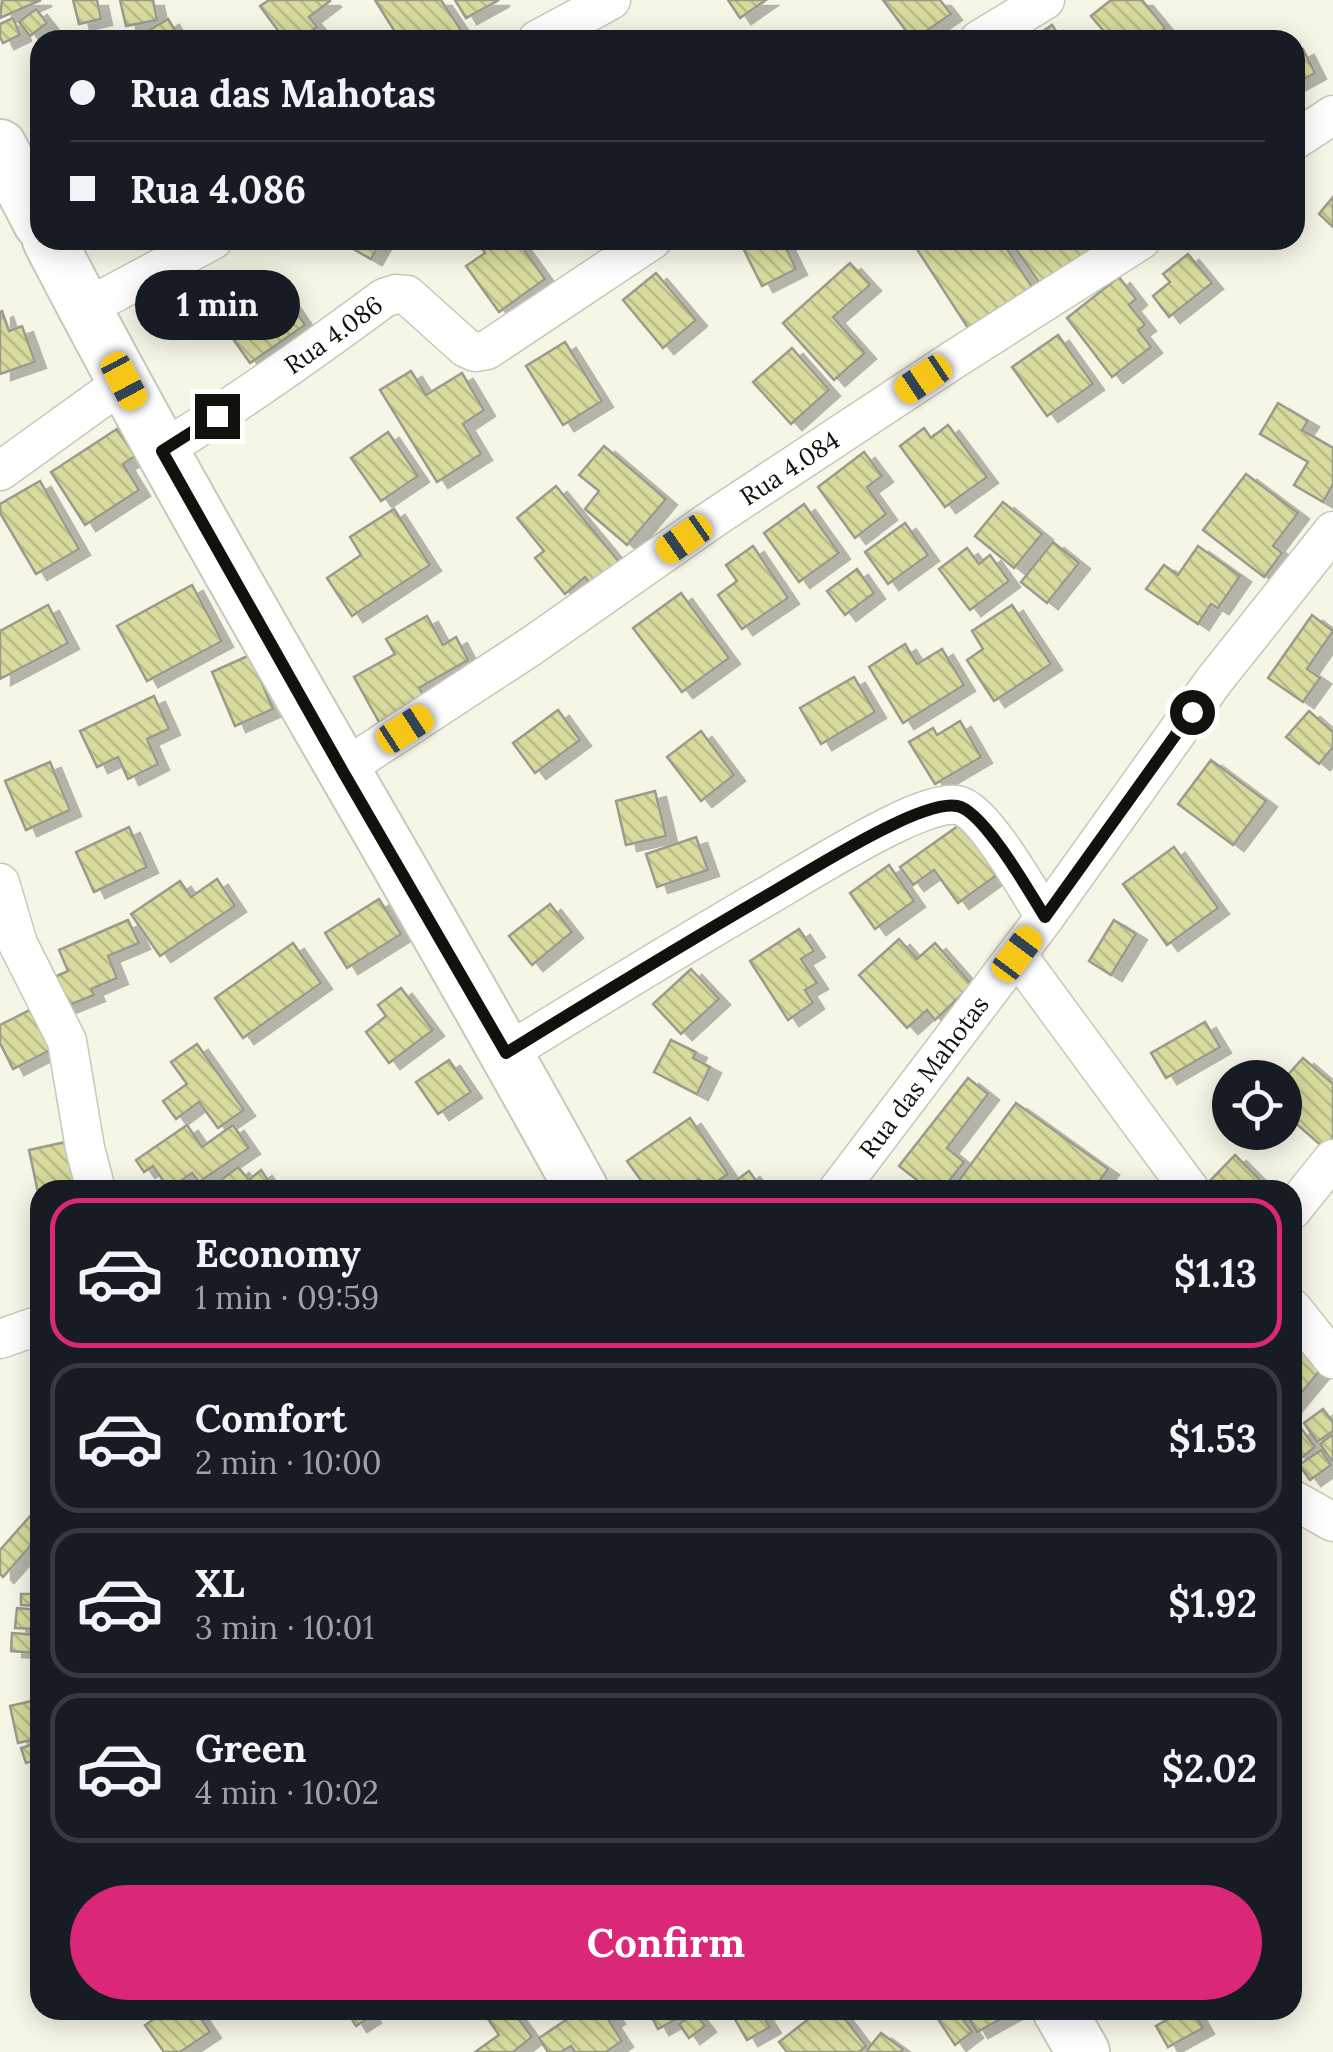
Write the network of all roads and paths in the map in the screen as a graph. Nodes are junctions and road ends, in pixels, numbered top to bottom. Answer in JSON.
{"nodes":[{"id":1,"x":611,"y":0,"type":"edge"},
{"id":2,"x":1044,"y":0,"type":"edge"},
{"id":3,"x":556,"y":30,"type":"edge"},
{"id":4,"x":995,"y":30,"type":"edge"},
{"id":5,"x":1333,"y":115,"type":"edge"},
{"id":6,"x":1305,"y":133,"type":"edge"},
{"id":7,"x":0,"y":146,"type":"edge"},
{"id":8,"x":30,"y":204,"type":"edge"},
{"id":9,"x":54,"y":250,"type":"edge"},
{"id":10,"x":194,"y":250,"type":"edge"},
{"id":11,"x":637,"y":250,"type":"edge"},
{"id":12,"x":1125,"y":250,"type":"edge"},
{"id":13,"x":84,"y":309,"type":"junction"},
{"id":14,"x":124,"y":381,"type":"junction"},
{"id":15,"x":162,"y":451,"type":"junction"},
{"id":16,"x":0,"y":471,"type":"edge"},
{"id":17,"x":1333,"y":531,"type":"edge"},
{"id":18,"x":342,"y":770,"type":"junction"},
{"id":19,"x":0,"y":883,"type":"edge"},
{"id":20,"x":1045,"y":917,"type":"junction"},
{"id":21,"x":1017,"y":954,"type":"junction"},
{"id":22,"x":506,"y":1053,"type":"junction"},
{"id":23,"x":1333,"y":1158,"type":"edge"},
{"id":24,"x":93,"y":1180,"type":"edge"},
{"id":25,"x":572,"y":1180,"type":"edge"},
{"id":26,"x":846,"y":1180,"type":"edge"},
{"id":27,"x":1183,"y":1180,"type":"edge"},
{"id":28,"x":1302,"y":1197,"type":"edge"},
{"id":29,"x":1302,"y":1321,"type":"edge"},
{"id":30,"x":30,"y":1328,"type":"edge"},
{"id":31,"x":0,"y":1339,"type":"edge"},
{"id":32,"x":1333,"y":1360,"type":"edge"},
{"id":33,"x":1302,"y":1505,"type":"edge"},
{"id":34,"x":1333,"y":1522,"type":"edge"},
{"id":35,"x":1064,"y":2020,"type":"edge"},
{"id":36,"x":1082,"y":2052,"type":"edge"}],
"edges":[{"from":1,"to":3,"type":"street"},
{"from":2,"to":4,"type":"street"},
{"from":5,"to":6,"type":"street"},
{"from":7,"to":8,"type":"street"},
{"from":9,"to":13,"type":"street"},
{"from":10,"to":13,"type":"street"},
{"from":11,"to":15,"type":"street","name":"Rua 4.086"},
{"from":12,"to":18,"type":"street","name":"Rua 4.084"},
{"from":13,"to":14,"type":"street"},
{"from":14,"to":15,"type":"street"},
{"from":14,"to":16,"type":"street"},
{"from":15,"to":18,"type":"street"},
{"from":17,"to":20,"type":"street","name":"Rua das Mahotas"},
{"from":18,"to":22,"type":"street"},
{"from":19,"to":24,"type":"street"},
{"from":20,"to":21,"type":"street","name":"Rua das Mahotas"},
{"from":20,"to":22,"type":"street"},
{"from":21,"to":26,"type":"street","name":"Rua das Mahotas"},
{"from":21,"to":27,"type":"street"},
{"from":22,"to":25,"type":"street"},
{"from":23,"to":28,"type":"street"},
{"from":29,"to":32,"type":"street"},
{"from":30,"to":31,"type":"street"},
{"from":33,"to":34,"type":"street"},
{"from":35,"to":36,"type":"street"}]}
